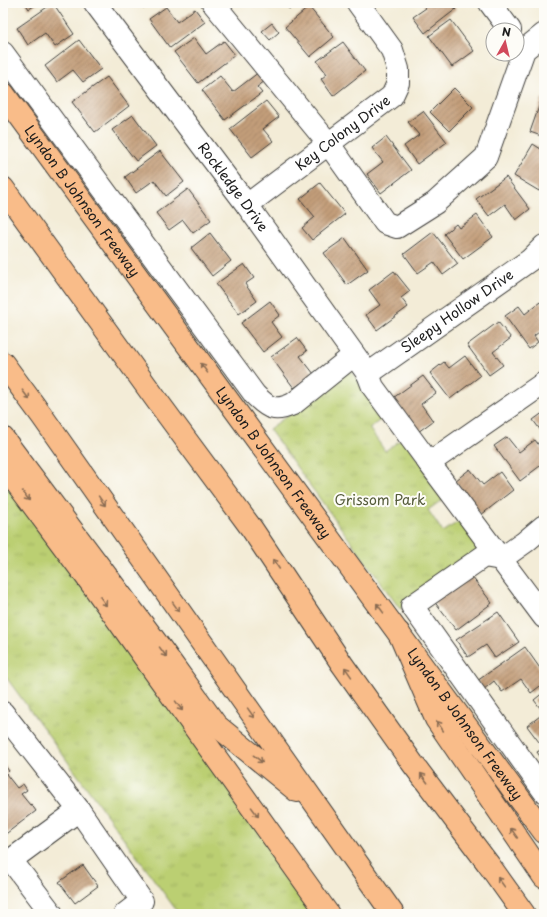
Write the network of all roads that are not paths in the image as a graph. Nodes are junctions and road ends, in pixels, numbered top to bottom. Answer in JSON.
{"nodes":[{"id":1,"x":95,"y":3,"type":"edge"},
{"id":2,"x":213,"y":3,"type":"edge"},
{"id":3,"x":358,"y":3,"type":"edge"},
{"id":4,"x":490,"y":3,"type":"edge"},
{"id":5,"x":504,"y":22,"type":"edge"},
{"id":6,"x":544,"y":34,"type":"edge"},
{"id":7,"x":525,"y":43,"type":"edge"},
{"id":8,"x":3,"y":53,"type":"edge"},
{"id":9,"x":516,"y":62,"type":"edge"},
{"id":10,"x":3,"y":93,"type":"edge"},
{"id":11,"x":328,"y":144,"type":"junction"},
{"id":12,"x":3,"y":188,"type":"edge"},
{"id":13,"x":247,"y":205,"type":"junction"},
{"id":14,"x":544,"y":246,"type":"edge"},
{"id":15,"x":354,"y":355,"type":"junction"},
{"id":16,"x":3,"y":363,"type":"edge"},
{"id":17,"x":368,"y":374,"type":"junction"},
{"id":18,"x":544,"y":383,"type":"edge"},
{"id":19,"x":3,"y":438,"type":"edge"},
{"id":20,"x":429,"y":463,"type":"junction"},
{"id":21,"x":3,"y":465,"type":"edge"},
{"id":22,"x":544,"y":526,"type":"edge"},
{"id":23,"x":501,"y":559,"type":"junction"},
{"id":24,"x":544,"y":617,"type":"edge"},
{"id":25,"x":399,"y":633,"type":"junction"},
{"id":26,"x":3,"y":713,"type":"edge"},
{"id":27,"x":544,"y":791,"type":"edge"},
{"id":28,"x":318,"y":808,"type":"junction"},
{"id":29,"x":79,"y":810,"type":"junction"},
{"id":30,"x":544,"y":832,"type":"edge"},
{"id":31,"x":544,"y":877,"type":"edge"},
{"id":32,"x":52,"y":914,"type":"edge"},
{"id":33,"x":125,"y":914,"type":"edge"},
{"id":34,"x":328,"y":914,"type":"edge"},
{"id":35,"x":393,"y":914,"type":"edge"},
{"id":36,"x":524,"y":914,"type":"edge"}],
"edges":[{"from":1,"to":13,"type":"street","name":"Rockledge Drive"},
{"from":2,"to":11,"type":"street"},
{"from":3,"to":11,"type":"street","name":"Key Colony Drive"},
{"from":4,"to":5,"type":"street"},
{"from":6,"to":7,"type":"street"},
{"from":8,"to":15,"type":"street"},
{"from":9,"to":11,"type":"street"},
{"from":25,"to":10,"type":"main road","name":"Lyndon B Johnson Freeway","one_way":true},
{"from":11,"to":13,"type":"street","name":"Key Colony Drive"},
{"from":36,"to":12,"type":"main road","one_way":true},
{"from":13,"to":15,"type":"street","name":"Rockledge Drive"},
{"from":14,"to":17,"type":"street","name":"Sleepy Hollow Drive"},
{"from":15,"to":17,"type":"street","name":"Rockledge Drive"},
{"from":16,"to":28,"type":"main road","one_way":true},
{"from":17,"to":20,"type":"street","name":"Rockledge Drive"},
{"from":18,"to":20,"type":"street"},
{"from":19,"to":28,"type":"main road","one_way":true},
{"from":20,"to":23,"type":"street","name":"Rockledge Drive"},
{"from":21,"to":34,"type":"main road","one_way":true},
{"from":22,"to":23,"type":"street"},
{"from":23,"to":24,"type":"street","name":"Rockledge Drive"},
{"from":23,"to":27,"type":"street"},
{"from":25,"to":30,"type":"main road","name":"Lyndon B Johnson Freeway"},
{"from":31,"to":25,"type":"main road","one_way":true},
{"from":26,"to":29,"type":"street"},
{"from":28,"to":35,"type":"main road"},
{"from":29,"to":32,"type":"street"},
{"from":29,"to":33,"type":"street"}]}
